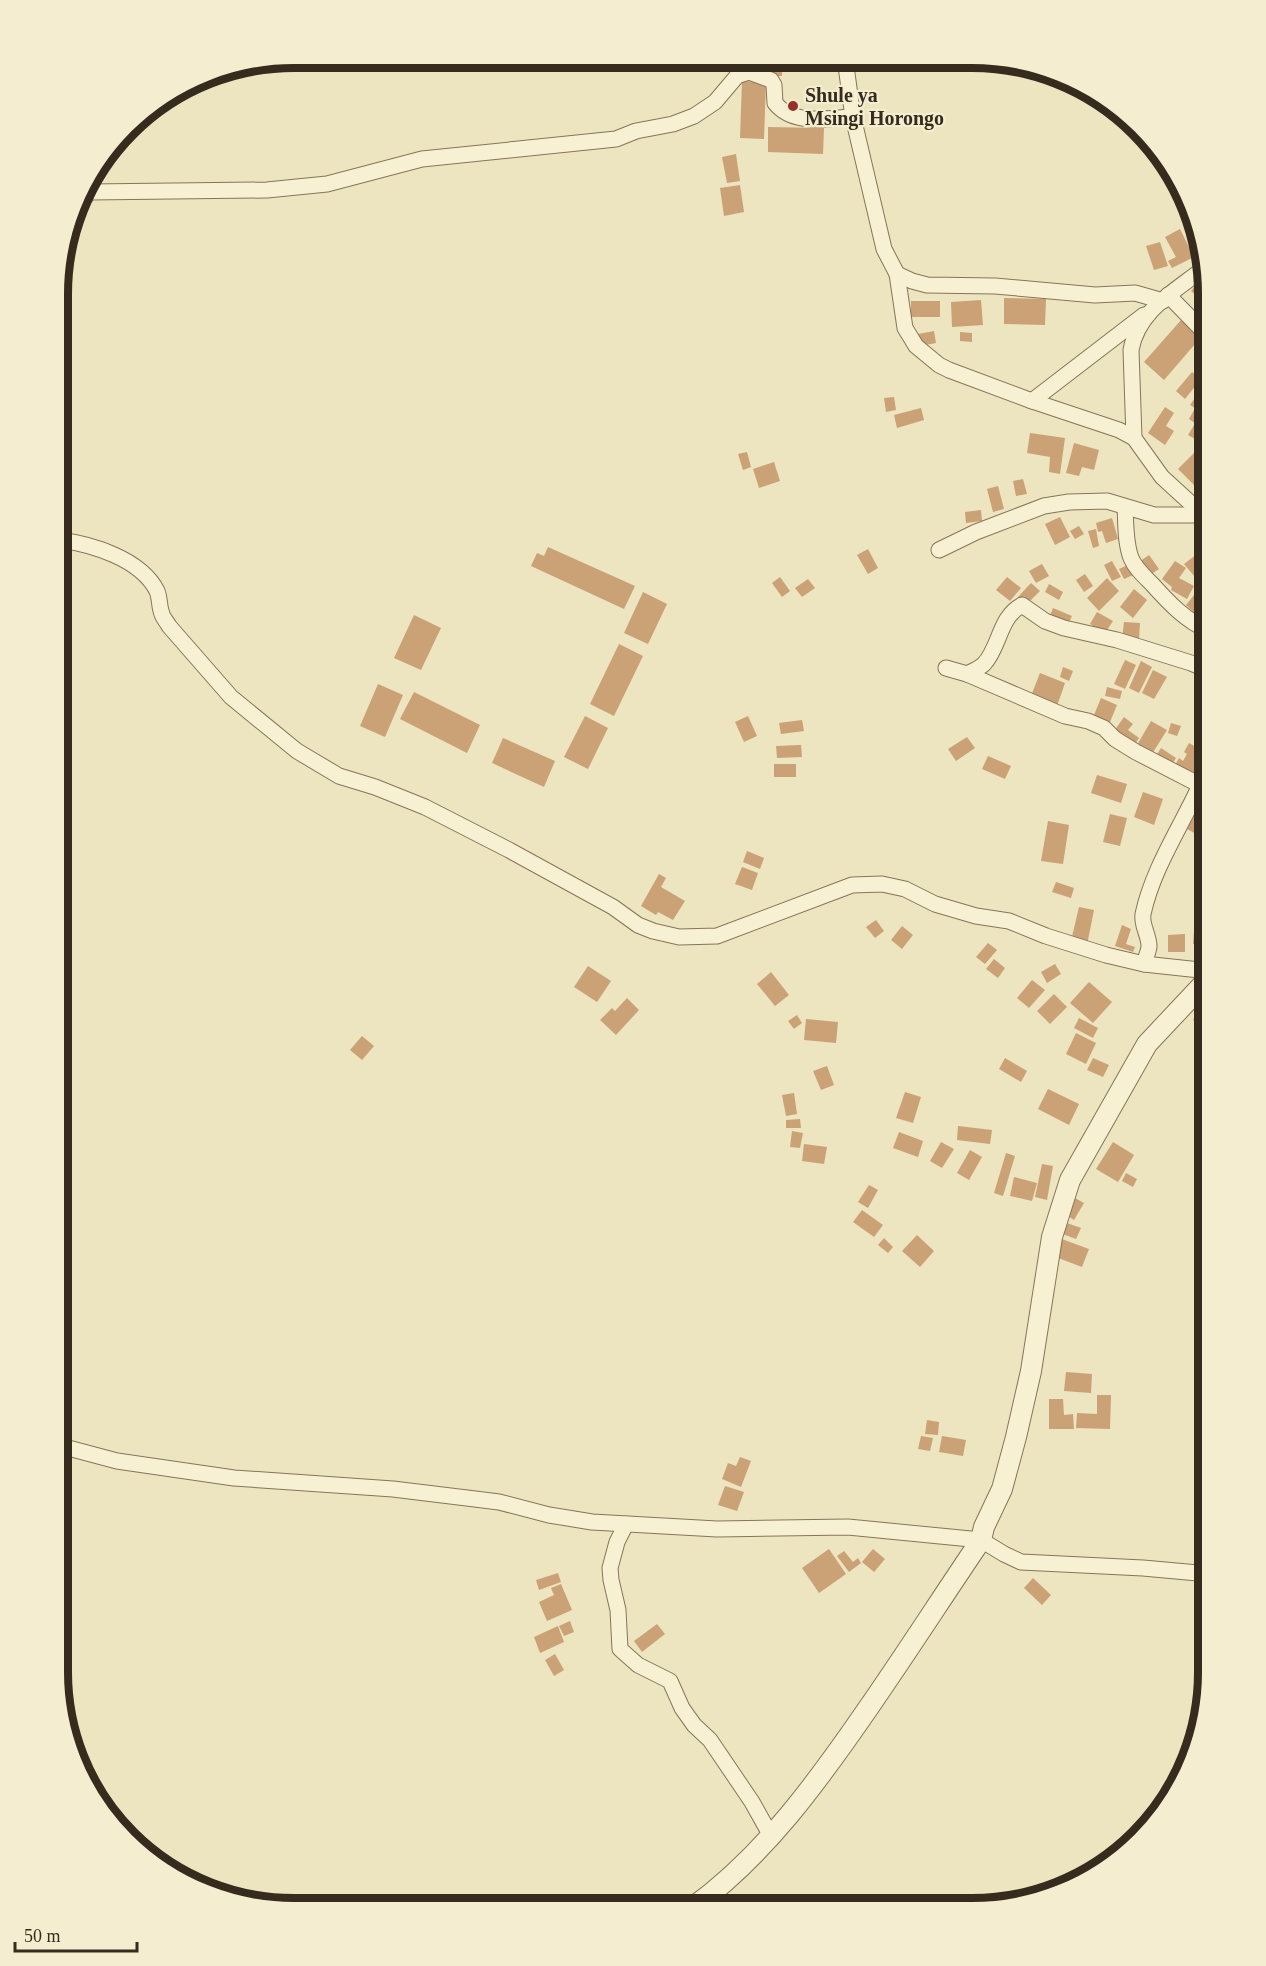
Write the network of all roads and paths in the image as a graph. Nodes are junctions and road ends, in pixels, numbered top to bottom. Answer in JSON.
{"nodes":[{"id":1,"x":846,"y":68,"type":"edge"},
{"id":2,"x":853,"y":117,"type":"junction"},
{"id":3,"x":92,"y":192,"type":"edge"},
{"id":4,"x":1198,"y":273,"type":"edge"},
{"id":5,"x":897,"y":274,"type":"junction"},
{"id":6,"x":1160,"y":302,"type":"junction"},
{"id":7,"x":1198,"y":329,"type":"edge"},
{"id":8,"x":1032,"y":401,"type":"junction"},
{"id":9,"x":1134,"y":438,"type":"junction"},
{"id":10,"x":1125,"y":507,"type":"junction"},
{"id":11,"x":1198,"y":510,"type":"edge"},
{"id":12,"x":1198,"y":517,"type":"edge"},
{"id":13,"x":68,"y":541,"type":"edge"},
{"id":14,"x":939,"y":550,"type":"dead end"},
{"id":15,"x":1198,"y":626,"type":"edge"},
{"id":16,"x":1198,"y":666,"type":"edge"},
{"id":17,"x":946,"y":668,"type":"dead end"},
{"id":18,"x":968,"y":674,"type":"junction"},
{"id":19,"x":1198,"y":778,"type":"edge"},
{"id":20,"x":1198,"y":793,"type":"edge"},
{"id":21,"x":1143,"y":964,"type":"junction"},
{"id":22,"x":1198,"y":970,"type":"edge"},
{"id":23,"x":1198,"y":990,"type":"edge"},
{"id":24,"x":68,"y":1448,"type":"edge"},
{"id":25,"x":626,"y":1524,"type":"junction"},
{"id":26,"x":981,"y":1540,"type":"junction"},
{"id":27,"x":1198,"y":1573,"type":"edge"},
{"id":28,"x":771,"y":1836,"type":"junction"},
{"id":29,"x":706,"y":1898,"type":"edge"}],
"edges":[{"from":1,"to":2,"type":"street"},
{"from":2,"to":3,"type":"street"},
{"from":2,"to":5,"type":"street"},
{"from":4,"to":6,"type":"street"},
{"from":5,"to":6,"type":"street"},
{"from":5,"to":8,"type":"street"},
{"from":6,"to":7,"type":"street"},
{"from":6,"to":8,"type":"street"},
{"from":6,"to":9,"type":"street"},
{"from":8,"to":9,"type":"street"},
{"from":9,"to":11,"type":"street"},
{"from":10,"to":12,"type":"street"},
{"from":10,"to":14,"type":"street"},
{"from":10,"to":15,"type":"street"},
{"from":13,"to":21,"type":"street"},
{"from":16,"to":18,"type":"street"},
{"from":17,"to":18,"type":"street"},
{"from":18,"to":19,"type":"street"},
{"from":20,"to":21,"type":"street"},
{"from":21,"to":22,"type":"street"},
{"from":23,"to":26,"type":"street"},
{"from":24,"to":25,"type":"street"},
{"from":25,"to":26,"type":"street"},
{"from":25,"to":28,"type":"street"},
{"from":26,"to":27,"type":"street"},
{"from":26,"to":28,"type":"street"},
{"from":28,"to":29,"type":"street"}]}
